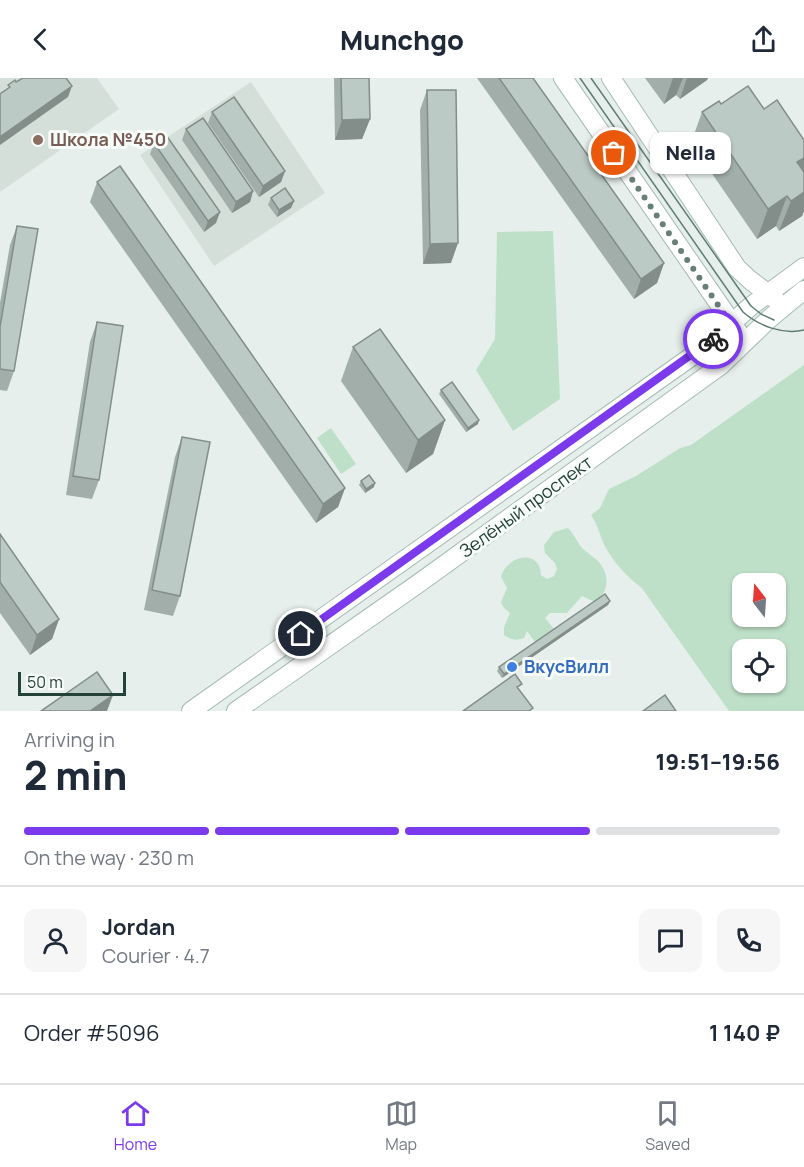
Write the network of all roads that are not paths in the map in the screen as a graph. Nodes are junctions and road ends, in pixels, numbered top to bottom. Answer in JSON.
{"nodes":[{"id":1,"x":563,"y":78,"type":"edge"},
{"id":2,"x":611,"y":78,"type":"edge"},
{"id":3,"x":804,"y":267,"type":"edge"},
{"id":4,"x":804,"y":290,"type":"edge"},
{"id":5,"x":767,"y":293,"type":"junction"},
{"id":6,"x":783,"y":306,"type":"junction"},
{"id":7,"x":731,"y":324,"type":"junction"},
{"id":8,"x":746,"y":342,"type":"junction"},
{"id":9,"x":191,"y":711,"type":"edge"},
{"id":10,"x":236,"y":711,"type":"edge"}],
"edges":[{"from":1,"to":7,"type":"main road"},
{"from":2,"to":5,"type":"main road"},
{"from":3,"to":5,"type":"main road","name":"Зелёный проспект"},
{"from":4,"to":6,"type":"main road","name":"Зелёный проспект"},
{"from":5,"to":6,"type":"main road"},
{"from":5,"to":7,"type":"main road","name":"Зелёный проспект"},
{"from":6,"to":8,"type":"main road","name":"Зелёный проспект"},
{"from":7,"to":8,"type":"main road"},
{"from":7,"to":9,"type":"main road","name":"Зелёный проспект"},
{"from":8,"to":10,"type":"main road","name":"Зелёный проспект"}]}
